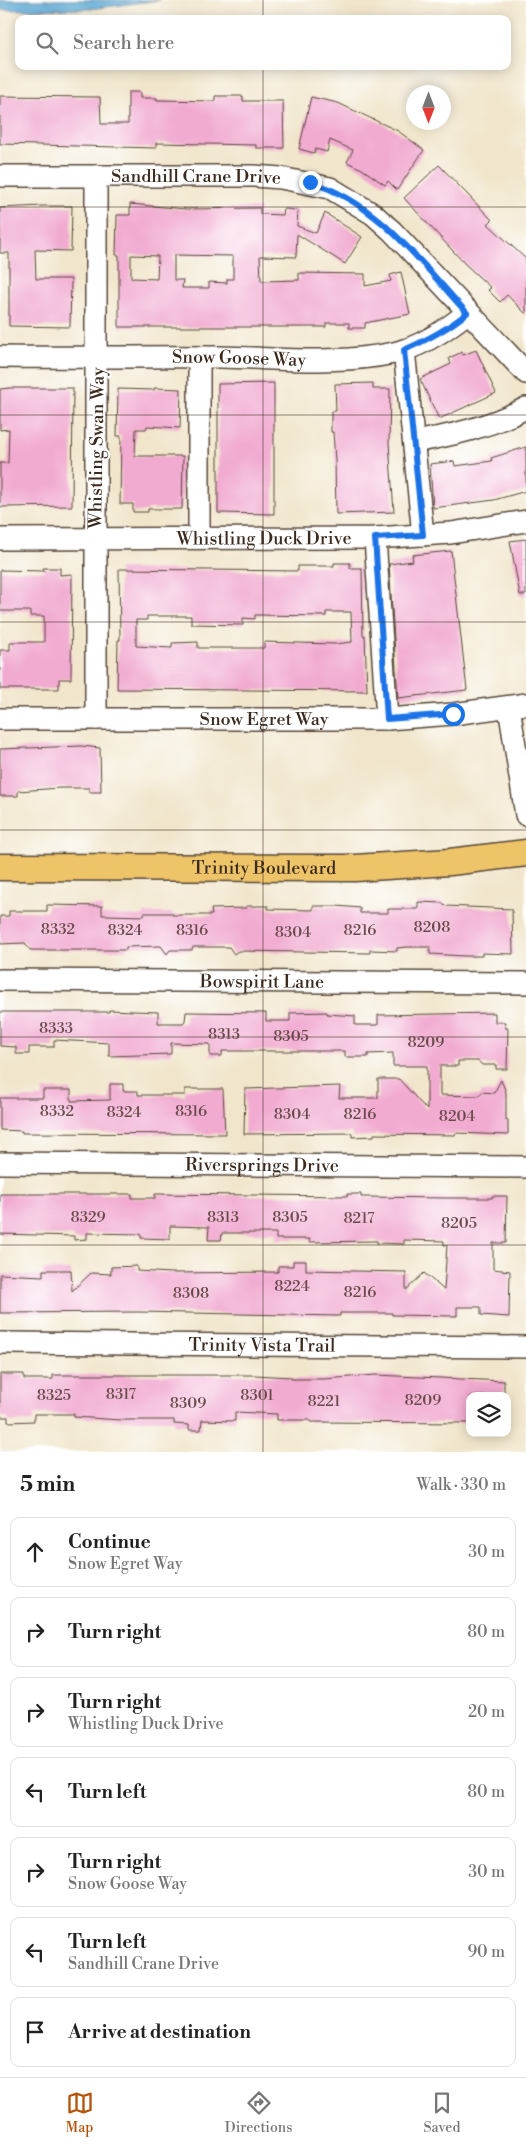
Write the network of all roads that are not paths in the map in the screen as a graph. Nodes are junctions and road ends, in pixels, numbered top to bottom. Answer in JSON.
{"nodes":[{"id":1,"x":0,"y":176,"type":"edge"},
{"id":2,"x":96,"y":176,"type":"junction"},
{"id":3,"x":467,"y":313,"type":"junction"},
{"id":4,"x":404,"y":350,"type":"junction"},
{"id":5,"x":0,"y":357,"type":"edge"},
{"id":6,"x":199,"y":357,"type":"junction"},
{"id":7,"x":98,"y":358,"type":"junction"},
{"id":8,"x":526,"y":373,"type":"edge"},
{"id":9,"x":526,"y":408,"type":"edge"},
{"id":10,"x":414,"y":442,"type":"junction"},
{"id":11,"x":526,"y":521,"type":"edge"},
{"id":12,"x":423,"y":535,"type":"junction"},
{"id":13,"x":199,"y":537,"type":"junction"},
{"id":14,"x":375,"y":538,"type":"junction"},
{"id":15,"x":0,"y":539,"type":"edge"},
{"id":16,"x":96,"y":540,"type":"junction"},
{"id":17,"x":517,"y":705,"type":"edge"},
{"id":18,"x":0,"y":719,"type":"edge"},
{"id":19,"x":96,"y":719,"type":"junction"},
{"id":20,"x":387,"y":719,"type":"junction"},
{"id":21,"x":526,"y":815,"type":"edge"},
{"id":22,"x":526,"y":853,"type":"edge"},
{"id":23,"x":0,"y":867,"type":"edge"},
{"id":24,"x":0,"y":980,"type":"edge"},
{"id":25,"x":526,"y":983,"type":"edge"},
{"id":26,"x":0,"y":1163,"type":"edge"},
{"id":27,"x":526,"y":1167,"type":"edge"},
{"id":28,"x":0,"y":1343,"type":"edge"},
{"id":29,"x":526,"y":1347,"type":"edge"}],
"edges":[{"from":1,"to":2,"type":"street","name":"Sandhill Crane Drive"},
{"from":2,"to":3,"type":"street","name":"Sandhill Crane Drive"},
{"from":2,"to":7,"type":"street","name":"Whistling Swan Way"},
{"from":3,"to":4,"type":"street","name":"Snow Goose Way"},
{"from":3,"to":8,"type":"street","name":"Sandhill Crane Drive"},
{"from":4,"to":6,"type":"street","name":"Snow Goose Way"},
{"from":4,"to":10,"type":"street"},
{"from":5,"to":7,"type":"street","name":"Snow Goose Way"},
{"from":6,"to":7,"type":"street","name":"Snow Goose Way"},
{"from":6,"to":13,"type":"street"},
{"from":7,"to":16,"type":"street","name":"Whistling Swan Way"},
{"from":9,"to":10,"type":"street"},
{"from":10,"to":12,"type":"street"},
{"from":11,"to":12,"type":"street","name":"Whistling Duck Drive"},
{"from":12,"to":14,"type":"street","name":"Whistling Duck Drive"},
{"from":13,"to":14,"type":"street","name":"Whistling Duck Drive"},
{"from":13,"to":16,"type":"street","name":"Whistling Duck Drive"},
{"from":14,"to":20,"type":"street"},
{"from":15,"to":16,"type":"street","name":"Whistling Duck Drive"},
{"from":16,"to":19,"type":"street","name":"Whistling Swan Way"},
{"from":17,"to":20,"type":"street","name":"Snow Egret Way"},
{"from":17,"to":21,"type":"street"},
{"from":18,"to":19,"type":"street","name":"Snow Egret Way"},
{"from":19,"to":20,"type":"street","name":"Snow Egret Way"},
{"from":22,"to":23,"type":"main road","name":"Trinity Boulevard"},
{"from":24,"to":25,"type":"street","name":"Bowspirit Lane"},
{"from":26,"to":27,"type":"street","name":"Riversprings Drive"},
{"from":28,"to":29,"type":"street","name":"Trinity Vista Trail"}]}
